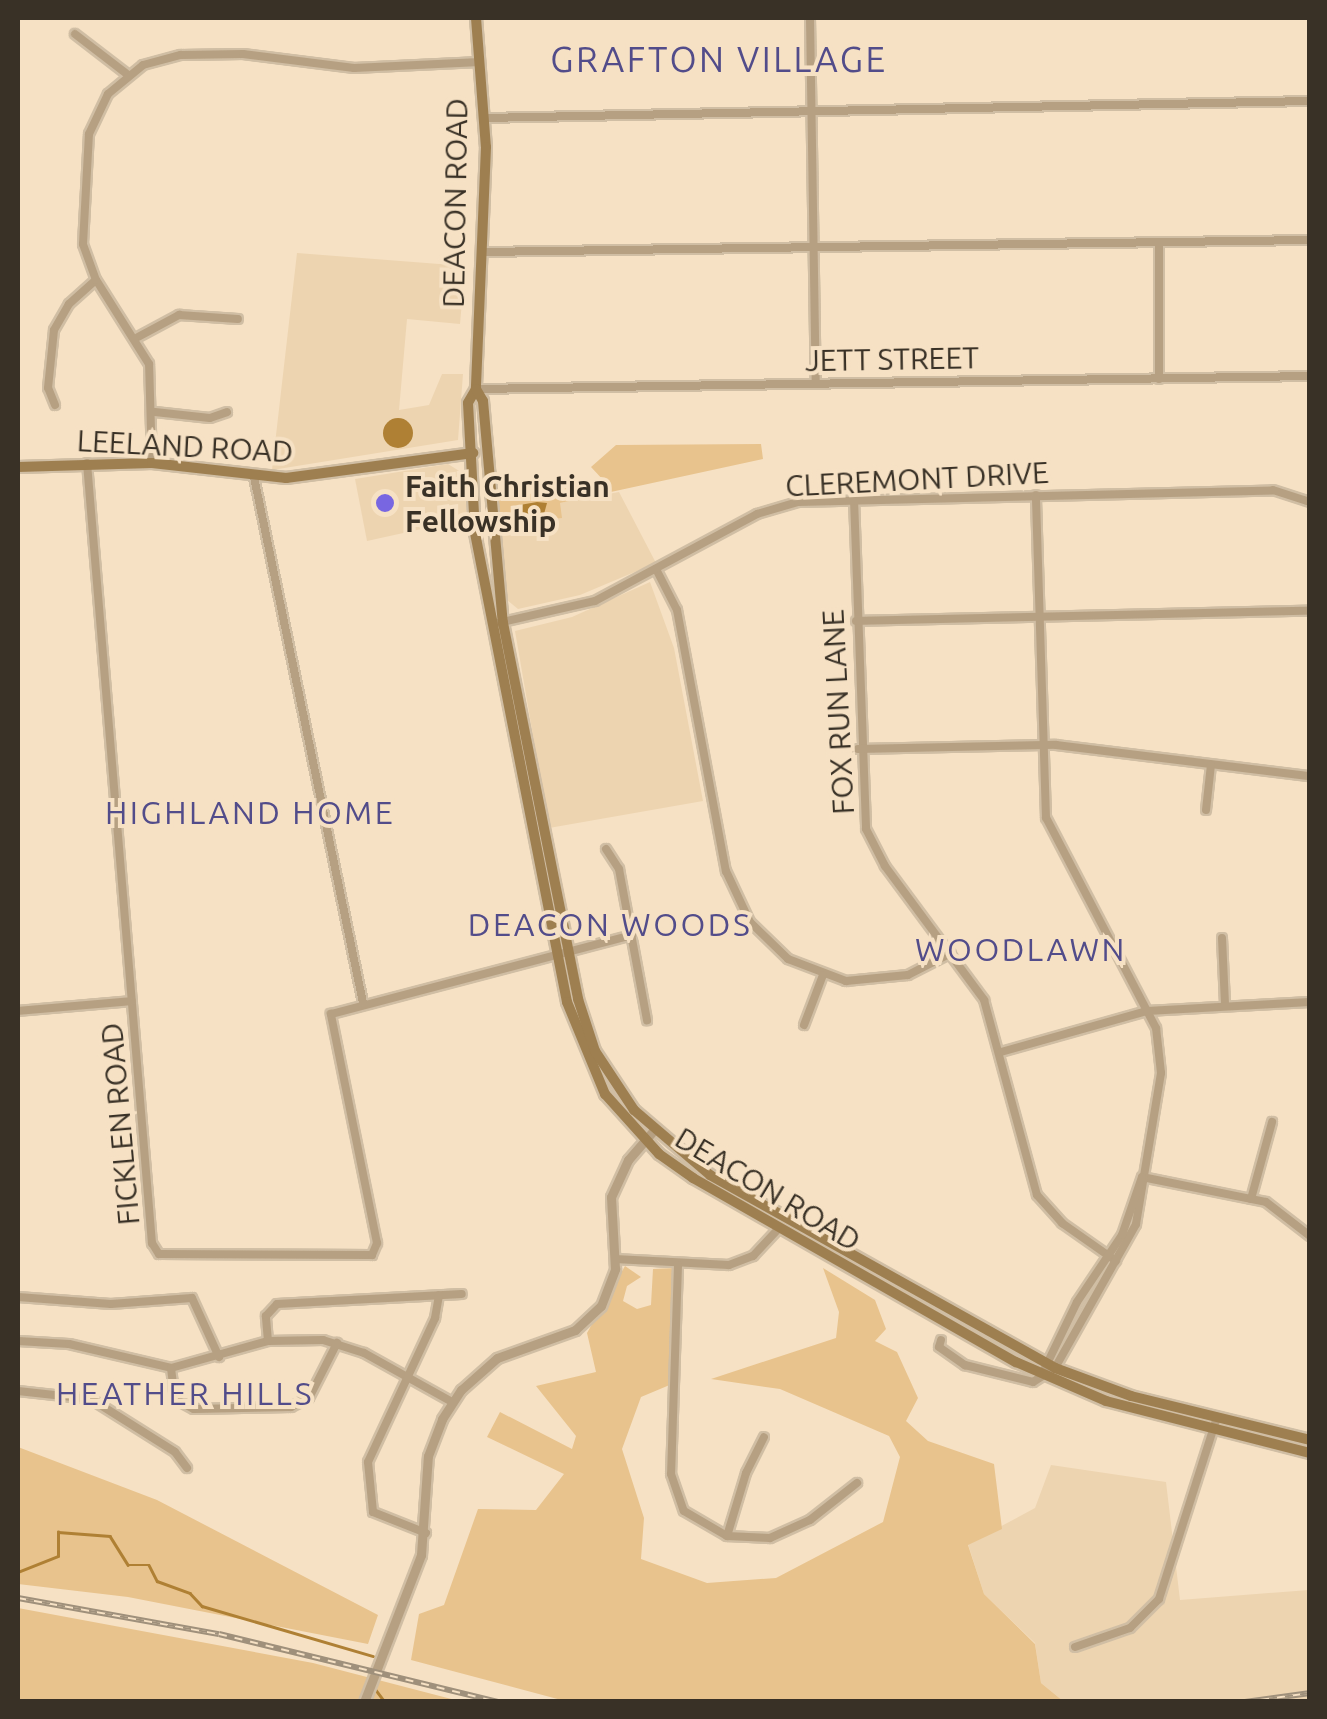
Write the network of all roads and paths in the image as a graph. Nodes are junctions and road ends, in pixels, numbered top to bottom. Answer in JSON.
{"nodes":[{"id":1,"x":476,"y":18,"type":"edge"},
{"id":2,"x":810,"y":18,"type":"edge"},
{"id":3,"x":75,"y":34,"type":"dead end"},
{"id":4,"x":480,"y":62,"type":"junction"},
{"id":5,"x":127,"y":74,"type":"junction"},
{"id":6,"x":1310,"y":100,"type":"edge"},
{"id":7,"x":812,"y":112,"type":"junction"},
{"id":8,"x":484,"y":118,"type":"junction"},
{"id":9,"x":1310,"y":240,"type":"edge"},
{"id":10,"x":1159,"y":242,"type":"junction"},
{"id":11,"x":814,"y":248,"type":"junction"},
{"id":12,"x":481,"y":252,"type":"junction"},
{"id":13,"x":96,"y":280,"type":"junction"},
{"id":14,"x":238,"y":319,"type":"dead end"},
{"id":15,"x":138,"y":337,"type":"junction"},
{"id":16,"x":1310,"y":376,"type":"edge"},
{"id":17,"x":1159,"y":378,"type":"junction"},
{"id":18,"x":816,"y":383,"type":"junction"},
{"id":19,"x":476,"y":389,"type":"junction"},
{"id":20,"x":55,"y":404,"type":"dead end"},
{"id":21,"x":154,"y":412,"type":"junction"},
{"id":22,"x":227,"y":412,"type":"dead end"},
{"id":23,"x":468,"y":453,"type":"junction"},
{"id":24,"x":485,"y":453,"type":"junction"},
{"id":25,"x":152,"y":463,"type":"junction"},
{"id":26,"x":87,"y":464,"type":"junction"},
{"id":27,"x":18,"y":467,"type":"edge"},
{"id":28,"x":254,"y":478,"type":"junction"},
{"id":29,"x":1036,"y":495,"type":"junction"},
{"id":30,"x":854,"y":499,"type":"junction"},
{"id":31,"x":1310,"y":502,"type":"edge"},
{"id":32,"x":656,"y":568,"type":"junction"},
{"id":33,"x":1310,"y":612,"type":"edge"},
{"id":34,"x":1038,"y":618,"type":"junction"},
{"id":35,"x":856,"y":621,"type":"junction"},
{"id":36,"x":497,"y":624,"type":"junction"},
{"id":37,"x":1041,"y":744,"type":"junction"},
{"id":38,"x":858,"y":749,"type":"junction"},
{"id":39,"x":1212,"y":764,"type":"junction"},
{"id":40,"x":1310,"y":776,"type":"edge"},
{"id":41,"x":1206,"y":810,"type":"dead end"},
{"id":42,"x":606,"y":849,"type":"dead end"},
{"id":43,"x":632,"y":935,"type":"junction"},
{"id":44,"x":1222,"y":938,"type":"dead end"},
{"id":45,"x":562,"y":951,"type":"junction"},
{"id":46,"x":951,"y":953,"type":"junction"},
{"id":47,"x":822,"y":975,"type":"junction"},
{"id":48,"x":132,"y":1002,"type":"junction"},
{"id":49,"x":1310,"y":1002,"type":"edge"},
{"id":50,"x":363,"y":1003,"type":"junction"},
{"id":51,"x":1225,"y":1005,"type":"junction"},
{"id":52,"x":1147,"y":1010,"type":"junction"},
{"id":53,"x":18,"y":1011,"type":"edge"},
{"id":54,"x":647,"y":1020,"type":"dead end"},
{"id":55,"x":804,"y":1025,"type":"dead end"},
{"id":56,"x":1001,"y":1052,"type":"junction"},
{"id":57,"x":1272,"y":1122,"type":"dead end"},
{"id":58,"x":649,"y":1135,"type":"junction"},
{"id":59,"x":1142,"y":1177,"type":"junction"},
{"id":60,"x":1251,"y":1198,"type":"junction"},
{"id":61,"x":780,"y":1228,"type":"junction"},
{"id":62,"x":1310,"y":1236,"type":"edge"},
{"id":63,"x":1112,"y":1258,"type":"junction"},
{"id":64,"x":615,"y":1259,"type":"junction"},
{"id":65,"x":678,"y":1265,"type":"junction"},
{"id":66,"x":462,"y":1294,"type":"dead end"},
{"id":67,"x":438,"y":1295,"type":"junction"},
{"id":68,"x":18,"y":1296,"type":"edge"},
{"id":69,"x":941,"y":1340,"type":"dead end"},
{"id":70,"x":18,"y":1341,"type":"edge"},
{"id":71,"x":268,"y":1341,"type":"junction"},
{"id":72,"x":337,"y":1342,"type":"junction"},
{"id":73,"x":219,"y":1357,"type":"junction"},
{"id":74,"x":1050,"y":1366,"type":"junction"},
{"id":75,"x":171,"y":1368,"type":"junction"},
{"id":76,"x":1043,"y":1376,"type":"junction"},
{"id":77,"x":406,"y":1377,"type":"junction"},
{"id":78,"x":18,"y":1391,"type":"edge"},
{"id":79,"x":452,"y":1402,"type":"junction"},
{"id":80,"x":1218,"y":1417,"type":"junction"},
{"id":81,"x":1215,"y":1430,"type":"junction"},
{"id":82,"x":764,"y":1438,"type":"dead end"},
{"id":83,"x":1310,"y":1440,"type":"edge"},
{"id":84,"x":1310,"y":1453,"type":"edge"},
{"id":85,"x":188,"y":1468,"type":"dead end"},
{"id":86,"x":858,"y":1482,"type":"dead end"},
{"id":87,"x":426,"y":1533,"type":"junction"},
{"id":88,"x":727,"y":1536,"type":"junction"},
{"id":89,"x":1075,"y":1647,"type":"dead end"},
{"id":90,"x":366,"y":1698,"type":"edge"}],
"edges":[{"from":1,"to":4,"type":"main road","name":"DEACON ROAD"},
{"from":2,"to":7,"type":"street"},
{"from":3,"to":5,"type":"street"},
{"from":4,"to":5,"type":"street"},
{"from":4,"to":8,"type":"main road","name":"DEACON ROAD"},
{"from":5,"to":13,"type":"street"},
{"from":6,"to":7,"type":"street"},
{"from":7,"to":8,"type":"street"},
{"from":7,"to":11,"type":"street"},
{"from":8,"to":12,"type":"main road","name":"DEACON ROAD"},
{"from":9,"to":10,"type":"street"},
{"from":10,"to":11,"type":"street"},
{"from":10,"to":17,"type":"street"},
{"from":11,"to":12,"type":"street"},
{"from":11,"to":18,"type":"street"},
{"from":12,"to":19,"type":"main road","name":"DEACON ROAD"},
{"from":13,"to":15,"type":"street"},
{"from":13,"to":20,"type":"street"},
{"from":14,"to":15,"type":"street"},
{"from":15,"to":21,"type":"street"},
{"from":16,"to":17,"type":"street","name":"JETT STREET"},
{"from":17,"to":18,"type":"street","name":"JETT STREET"},
{"from":18,"to":19,"type":"street","name":"JETT STREET"},
{"from":19,"to":23,"type":"main road","name":"DEACON ROAD"},
{"from":19,"to":24,"type":"main road","name":"DEACON ROAD"},
{"from":21,"to":22,"type":"street"},
{"from":21,"to":25,"type":"street"},
{"from":23,"to":24,"type":"main road"},
{"from":23,"to":28,"type":"main road","name":"LEELAND ROAD"},
{"from":23,"to":36,"type":"main road","name":"DEACON ROAD"},
{"from":24,"to":36,"type":"main road","name":"DEACON ROAD"},
{"from":25,"to":26,"type":"main road","name":"LEELAND ROAD"},
{"from":25,"to":28,"type":"main road","name":"LEELAND ROAD"},
{"from":26,"to":27,"type":"main road","name":"LEELAND ROAD"},
{"from":26,"to":48,"type":"street","name":"FICKLEN ROAD"},
{"from":28,"to":50,"type":"street"},
{"from":29,"to":30,"type":"street","name":"CLEREMONT DRIVE"},
{"from":29,"to":31,"type":"street","name":"CLEREMONT DRIVE"},
{"from":29,"to":34,"type":"street"},
{"from":30,"to":32,"type":"street","name":"CLEREMONT DRIVE"},
{"from":30,"to":35,"type":"street","name":"FOX RUN LANE"},
{"from":32,"to":36,"type":"street","name":"CLEREMONT DRIVE"},
{"from":32,"to":47,"type":"street"},
{"from":33,"to":34,"type":"street"},
{"from":34,"to":35,"type":"street"},
{"from":34,"to":37,"type":"street"},
{"from":35,"to":38,"type":"street","name":"FOX RUN LANE"},
{"from":36,"to":45,"type":"main road","name":"DEACON ROAD"},
{"from":37,"to":38,"type":"street"},
{"from":37,"to":39,"type":"street"},
{"from":37,"to":52,"type":"street"},
{"from":38,"to":46,"type":"street","name":"FOX RUN LANE"},
{"from":39,"to":40,"type":"street"},
{"from":39,"to":41,"type":"street"},
{"from":42,"to":43,"type":"street"},
{"from":43,"to":45,"type":"street","name":"FICKLEN ROAD"},
{"from":43,"to":54,"type":"street"},
{"from":44,"to":51,"type":"street"},
{"from":45,"to":50,"type":"street","name":"FICKLEN ROAD"},
{"from":45,"to":58,"type":"main road","name":"DEACON ROAD"},
{"from":46,"to":47,"type":"street"},
{"from":46,"to":56,"type":"street","name":"FOX RUN LANE"},
{"from":47,"to":55,"type":"street"},
{"from":48,"to":50,"type":"street","name":"FICKLEN ROAD"},
{"from":48,"to":53,"type":"street"},
{"from":49,"to":51,"type":"street"},
{"from":51,"to":52,"type":"street"},
{"from":52,"to":56,"type":"street"},
{"from":52,"to":59,"type":"street"},
{"from":56,"to":63,"type":"street","name":"FOX RUN LANE"},
{"from":57,"to":60,"type":"street"},
{"from":58,"to":61,"type":"main road","name":"DEACON ROAD"},
{"from":58,"to":64,"type":"street"},
{"from":58,"to":74,"type":"main road","name":"DEACON ROAD"},
{"from":59,"to":60,"type":"street"},
{"from":59,"to":63,"type":"street"},
{"from":60,"to":62,"type":"street"},
{"from":61,"to":65,"type":"street"},
{"from":61,"to":76,"type":"main road","name":"DEACON ROAD"},
{"from":63,"to":74,"type":"street"},
{"from":64,"to":65,"type":"street"},
{"from":64,"to":79,"type":"street"},
{"from":65,"to":88,"type":"street"},
{"from":66,"to":67,"type":"street"},
{"from":67,"to":71,"type":"street"},
{"from":67,"to":77,"type":"street"},
{"from":68,"to":73,"type":"street"},
{"from":69,"to":76,"type":"street"},
{"from":70,"to":75,"type":"street"},
{"from":71,"to":72,"type":"street"},
{"from":71,"to":73,"type":"street"},
{"from":72,"to":75,"type":"street"},
{"from":72,"to":77,"type":"street"},
{"from":73,"to":75,"type":"street"},
{"from":74,"to":76,"type":"street"},
{"from":74,"to":80,"type":"main road","name":"DEACON ROAD"},
{"from":76,"to":81,"type":"main road","name":"DEACON ROAD"},
{"from":77,"to":79,"type":"street"},
{"from":77,"to":87,"type":"street"},
{"from":78,"to":85,"type":"street"},
{"from":79,"to":87,"type":"street"},
{"from":80,"to":81,"type":"street"},
{"from":80,"to":83,"type":"main road","name":"DEACON ROAD"},
{"from":81,"to":84,"type":"main road","name":"DEACON ROAD"},
{"from":81,"to":89,"type":"street"},
{"from":82,"to":88,"type":"street"},
{"from":86,"to":88,"type":"street"},
{"from":87,"to":90,"type":"street"}]}
